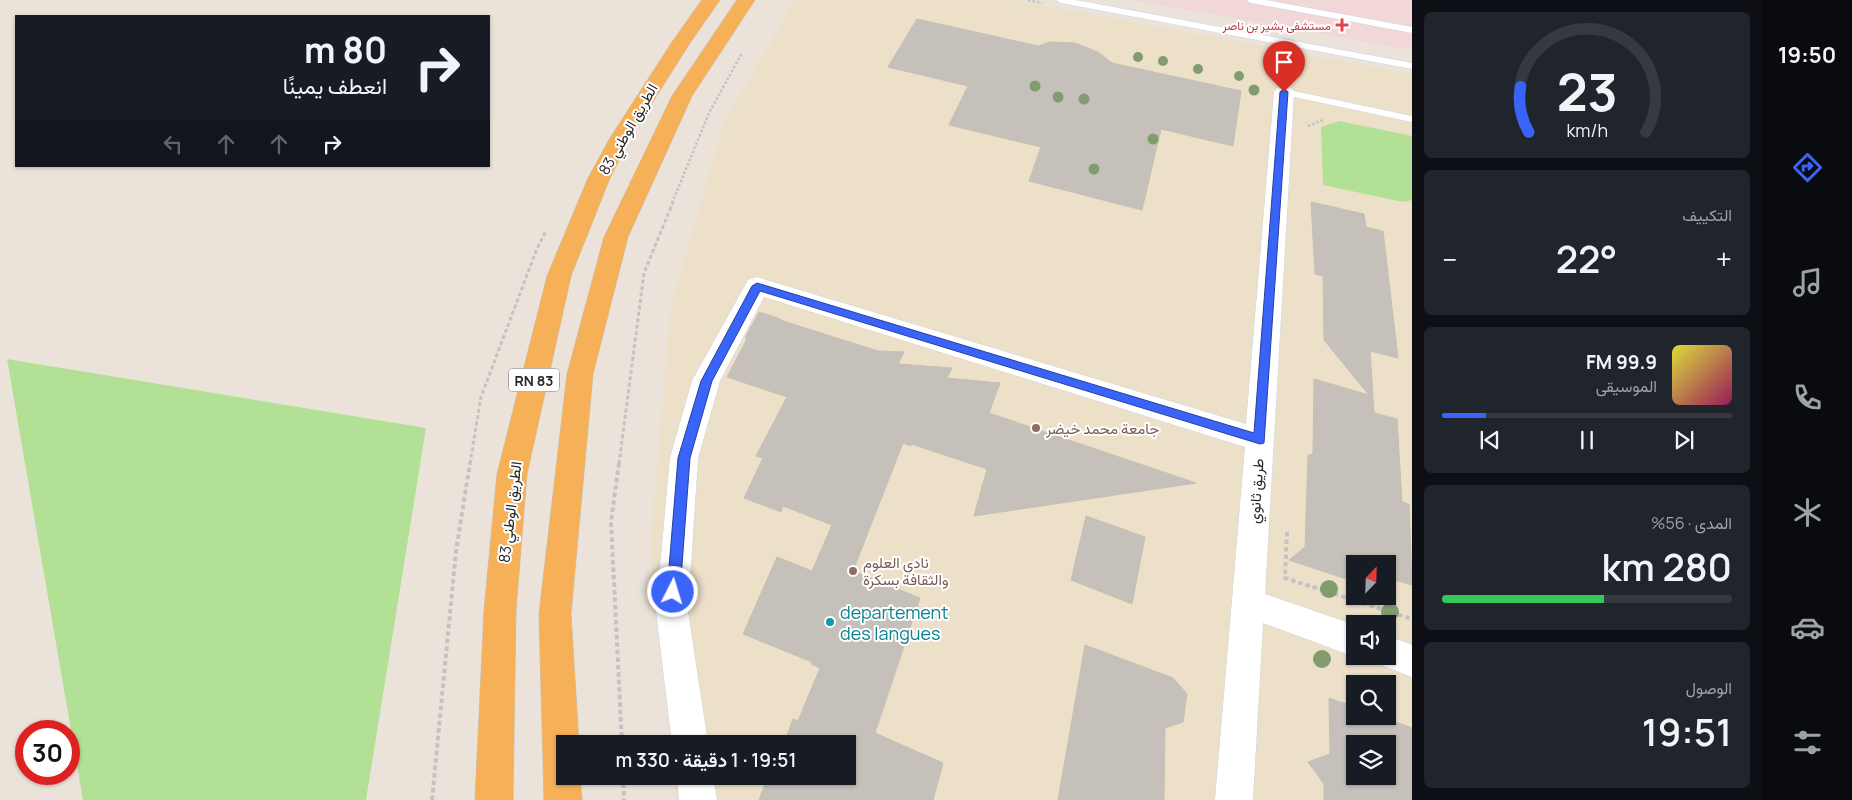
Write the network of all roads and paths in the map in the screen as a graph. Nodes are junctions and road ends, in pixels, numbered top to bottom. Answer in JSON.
{"nodes":[{"id":1,"x":711,"y":0,"type":"edge"},
{"id":2,"x":746,"y":0,"type":"edge"},
{"id":3,"x":1061,"y":0,"type":"edge"},
{"id":4,"x":1251,"y":0,"type":"edge"},
{"id":5,"x":1412,"y":30,"type":"edge"},
{"id":6,"x":742,"y":52,"type":"dead end"},
{"id":7,"x":1412,"y":66,"type":"edge"},
{"id":8,"x":1284,"y":92,"type":"joint"},
{"id":9,"x":1325,"y":119,"type":"dead end"},
{"id":10,"x":1412,"y":119,"type":"edge"},
{"id":11,"x":1301,"y":128,"type":"dead end"},
{"id":12,"x":1260,"y":440,"type":"junction"},
{"id":13,"x":1287,"y":528,"type":"dead end"},
{"id":14,"x":1248,"y":603,"type":"junction"},
{"id":15,"x":1412,"y":619,"type":"edge"},
{"id":16,"x":1346,"y":638,"type":"edge"},
{"id":17,"x":1396,"y":655,"type":"edge"},
{"id":18,"x":1412,"y":661,"type":"edge"},
{"id":19,"x":622,"y":735,"type":"edge"},
{"id":20,"x":689,"y":735,"type":"edge"},
{"id":21,"x":623,"y":785,"type":"edge"},
{"id":22,"x":696,"y":785,"type":"edge"},
{"id":23,"x":494,"y":800,"type":"edge"},
{"id":24,"x":563,"y":800,"type":"edge"},
{"id":25,"x":624,"y":800,"type":"edge"},
{"id":26,"x":698,"y":800,"type":"edge"},
{"id":27,"x":1234,"y":800,"type":"edge"}],
"edges":[{"from":1,"to":23,"type":"highway","name":"الطريق الوطني 83","number":"RN 83"},
{"from":2,"to":24,"type":"highway","name":"الطريق الوطني 83","number":"RN 83"},
{"from":3,"to":7,"type":"lane"},
{"from":4,"to":5,"type":"lane"},
{"from":6,"to":19,"type":"path"},
{"from":8,"to":10,"type":"lane"},
{"from":8,"to":12,"type":"street","name":"طريق ثانوي"},
{"from":9,"to":11,"type":"path"},
{"from":12,"to":14,"type":"street","name":"طريق ثانوي"},
{"from":12,"to":20,"type":"street"},
{"from":13,"to":15,"type":"path"},
{"from":14,"to":16,"type":"street"},
{"from":14,"to":27,"type":"street","name":"طريق ثانوي"},
{"from":17,"to":18,"type":"street"},
{"from":21,"to":25,"type":"path"},
{"from":22,"to":26,"type":"street"}]}
